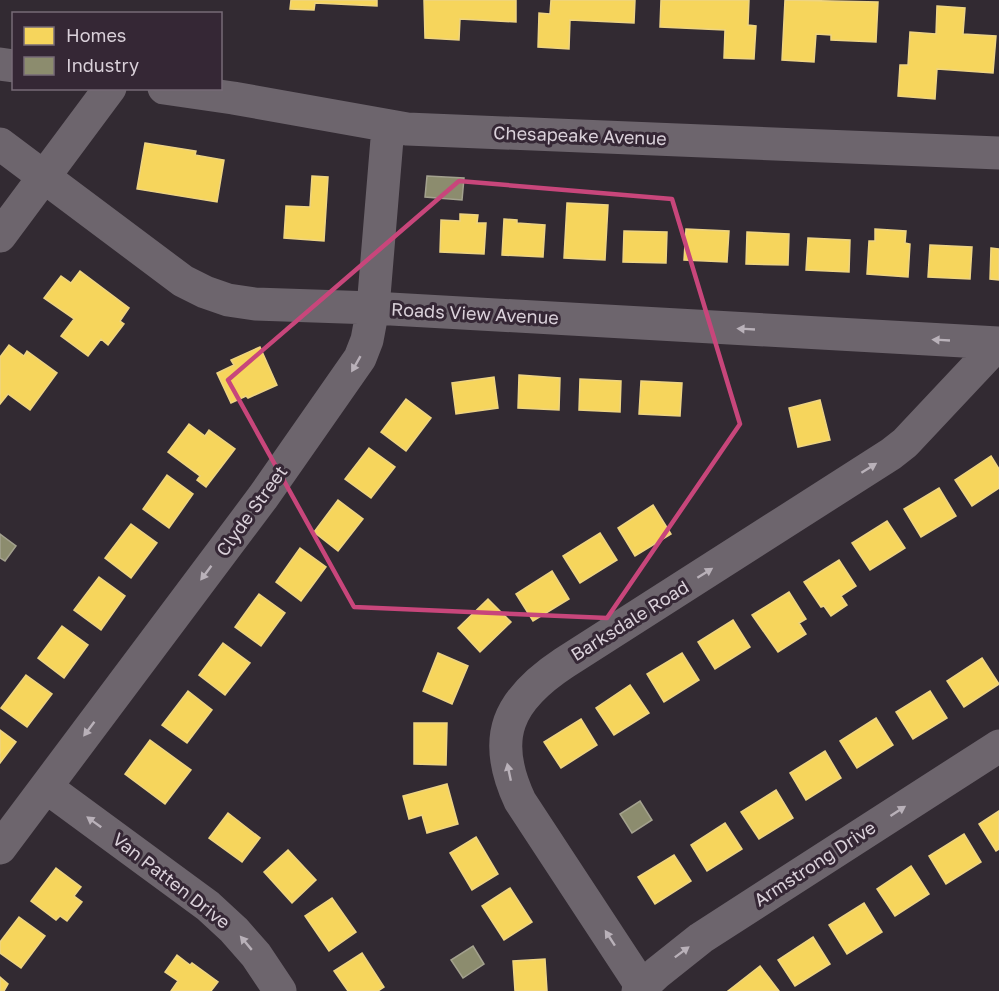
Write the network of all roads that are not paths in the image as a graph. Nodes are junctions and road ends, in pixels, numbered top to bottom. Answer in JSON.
{"nodes":[{"id":1,"x":109,"y":90,"type":"edge"},
{"id":2,"x":178,"y":90,"type":"edge"},
{"id":3,"x":388,"y":127,"type":"junction"},
{"id":4,"x":0,"y":144,"type":"edge"},
{"id":5,"x":999,"y":153,"type":"edge"},
{"id":6,"x":44,"y":177,"type":"junction"},
{"id":7,"x":0,"y":236,"type":"edge"},
{"id":8,"x":373,"y":308,"type":"junction"},
{"id":9,"x":999,"y":343,"type":"edge"},
{"id":10,"x":999,"y":746,"type":"edge"},
{"id":11,"x":46,"y":787,"type":"junction"},
{"id":12,"x":0,"y":848,"type":"edge"},
{"id":13,"x":276,"y":989,"type":"edge"},
{"id":14,"x":640,"y":989,"type":"edge"}],
"edges":[{"from":1,"to":6,"type":"street"},
{"from":2,"to":3,"type":"street","name":"Chesapeake Avenue"},
{"from":3,"to":5,"type":"street","name":"Chesapeake Avenue"},
{"from":3,"to":8,"type":"street","name":"Clyde Street"},
{"from":4,"to":6,"type":"street","name":"Roads View Avenue"},
{"from":6,"to":7,"type":"street"},
{"from":6,"to":8,"type":"street","name":"Roads View Avenue"},
{"from":9,"to":8,"type":"street","name":"Roads View Avenue","one_way":true},
{"from":8,"to":11,"type":"street","name":"Clyde Street","one_way":true},
{"from":14,"to":9,"type":"street","name":"Barksdale Road","one_way":true},
{"from":14,"to":10,"type":"street","name":"Armstrong Drive","one_way":true},
{"from":11,"to":12,"type":"street","name":"Clyde Street"},
{"from":13,"to":11,"type":"street","name":"Van Patten Drive","one_way":true}]}
